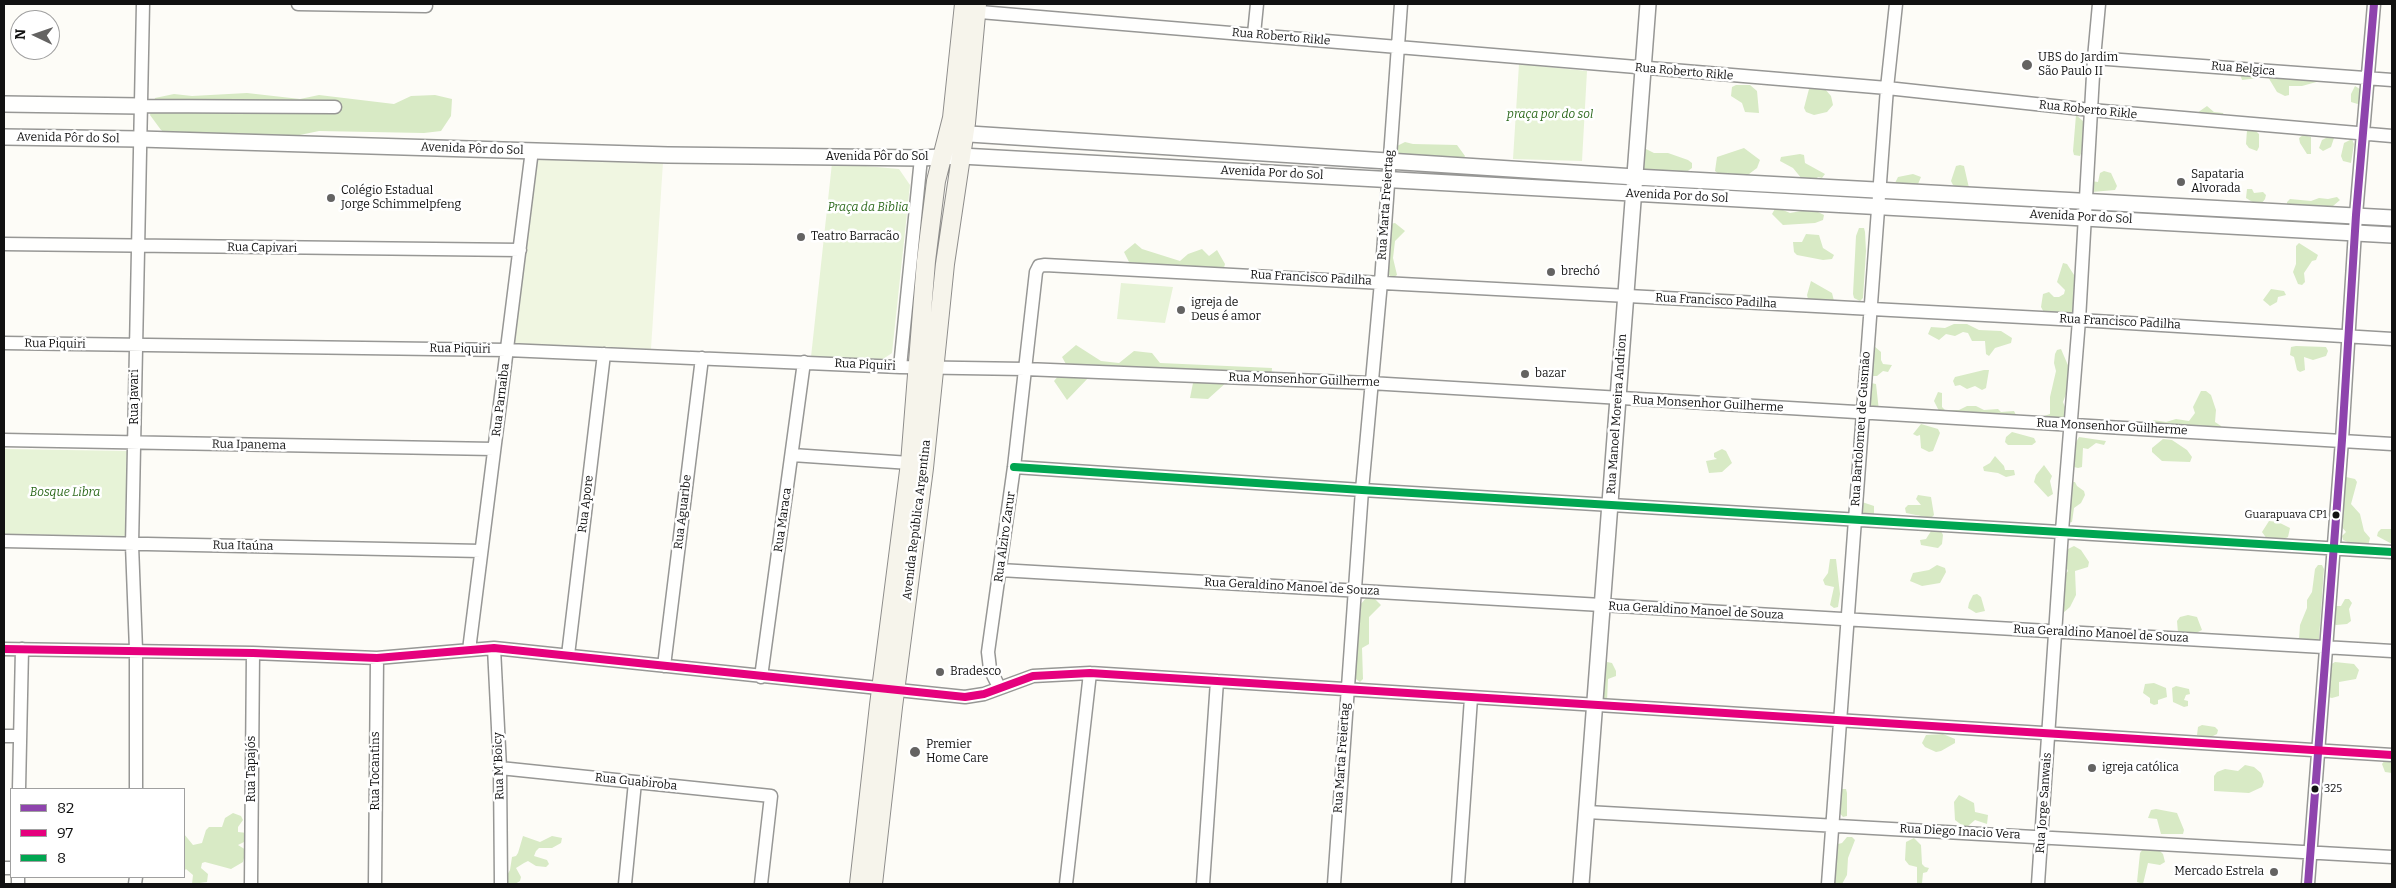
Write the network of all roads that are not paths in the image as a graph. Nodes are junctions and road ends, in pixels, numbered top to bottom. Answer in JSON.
{"nodes":[{"id":1,"x":143,"y":4,"type":"edge"},
{"id":2,"x":298,"y":4,"type":"edge"},
{"id":3,"x":1257,"y":4,"type":"edge"},
{"id":4,"x":1401,"y":4,"type":"edge"},
{"id":5,"x":1648,"y":4,"type":"edge"},
{"id":6,"x":1896,"y":4,"type":"edge"},
{"id":7,"x":2100,"y":4,"type":"edge"},
{"id":8,"x":2374,"y":4,"type":"edge"},
{"id":9,"x":426,"y":6,"type":"dead end"},
{"id":10,"x":970,"y":7,"type":"edge"},
{"id":11,"x":1254,"y":34,"type":"junction"},
{"id":12,"x":1398,"y":47,"type":"junction"},
{"id":13,"x":2094,"y":58,"type":"junction"},
{"id":14,"x":1643,"y":69,"type":"junction"},
{"id":15,"x":2366,"y":79,"type":"junction"},
{"id":16,"x":2392,"y":80,"type":"edge"},
{"id":17,"x":1887,"y":88,"type":"junction"},
{"id":18,"x":4,"y":104,"type":"edge"},
{"id":19,"x":140,"y":106,"type":"junction"},
{"id":20,"x":335,"y":107,"type":"dead end"},
{"id":21,"x":2091,"y":110,"type":"junction"},
{"id":22,"x":957,"y":133,"type":"junction"},
{"id":23,"x":2362,"y":134,"type":"junction"},
{"id":24,"x":2392,"y":136,"type":"edge"},
{"id":25,"x":4,"y":137,"type":"edge"},
{"id":26,"x":140,"y":139,"type":"junction"},
{"id":27,"x":532,"y":150,"type":"junction"},
{"id":28,"x":941,"y":156,"type":"junction"},
{"id":29,"x":961,"y":156,"type":"junction"},
{"id":30,"x":921,"y":158,"type":"junction"},
{"id":31,"x":1390,"y":162,"type":"junction"},
{"id":32,"x":1635,"y":178,"type":"junction"},
{"id":33,"x":1388,"y":179,"type":"junction"},
{"id":34,"x":1879,"y":191,"type":"junction"},
{"id":35,"x":1634,"y":193,"type":"junction"},
{"id":36,"x":2087,"y":201,"type":"junction"},
{"id":37,"x":1878,"y":207,"type":"junction"},
{"id":38,"x":2356,"y":215,"type":"junction"},
{"id":39,"x":2085,"y":218,"type":"junction"},
{"id":40,"x":2392,"y":218,"type":"edge"},
{"id":41,"x":2354,"y":232,"type":"junction"},
{"id":42,"x":2392,"y":235,"type":"edge"},
{"id":43,"x":4,"y":244,"type":"edge"},
{"id":44,"x":137,"y":247,"type":"junction"},
{"id":45,"x":520,"y":250,"type":"junction"},
{"id":46,"x":1039,"y":266,"type":"joint"},
{"id":47,"x":1380,"y":282,"type":"junction"},
{"id":48,"x":1626,"y":296,"type":"junction"},
{"id":49,"x":1871,"y":309,"type":"junction"},
{"id":50,"x":2079,"y":320,"type":"junction"},
{"id":51,"x":2348,"y":336,"type":"junction"},
{"id":52,"x":2392,"y":339,"type":"edge"},
{"id":53,"x":4,"y":343,"type":"edge"},
{"id":54,"x":135,"y":345,"type":"junction"},
{"id":55,"x":507,"y":350,"type":"junction"},
{"id":56,"x":604,"y":354,"type":"junction"},
{"id":57,"x":702,"y":358,"type":"junction"},
{"id":58,"x":804,"y":362,"type":"junction"},
{"id":59,"x":917,"y":367,"type":"junction"},
{"id":60,"x":1025,"y":369,"type":"junction"},
{"id":61,"x":1370,"y":383,"type":"junction"},
{"id":62,"x":1618,"y":399,"type":"junction"},
{"id":63,"x":1862,"y":414,"type":"junction"},
{"id":64,"x":2071,"y":425,"type":"junction"},
{"id":65,"x":4,"y":440,"type":"edge"},
{"id":66,"x":2342,"y":440,"type":"junction"},
{"id":67,"x":134,"y":443,"type":"junction"},
{"id":68,"x":2392,"y":444,"type":"edge"},
{"id":69,"x":494,"y":449,"type":"junction"},
{"id":70,"x":792,"y":455,"type":"junction"},
{"id":71,"x":910,"y":463,"type":"junction"},
{"id":72,"x":1014,"y":467,"type":"junction"},
{"id":73,"x":1362,"y":490,"type":"junction"},
{"id":74,"x":1610,"y":505,"type":"junction"},
{"id":75,"x":1854,"y":520,"type":"junction"},
{"id":76,"x":2062,"y":531,"type":"junction"},
{"id":77,"x":4,"y":541,"type":"edge"},
{"id":78,"x":132,"y":545,"type":"junction"},
{"id":79,"x":2333,"y":549,"type":"junction"},
{"id":80,"x":481,"y":551,"type":"junction"},
{"id":81,"x":2392,"y":552,"type":"edge"},
{"id":82,"x":1000,"y":570,"type":"junction"},
{"id":83,"x":1354,"y":590,"type":"junction"},
{"id":84,"x":1602,"y":606,"type":"junction"},
{"id":85,"x":1847,"y":620,"type":"junction"},
{"id":86,"x":2056,"y":631,"type":"junction"},
{"id":87,"x":2327,"y":647,"type":"junction"},
{"id":88,"x":494,"y":648,"type":"junction"},
{"id":89,"x":4,"y":649,"type":"edge"},
{"id":90,"x":22,"y":649,"type":"junction"},
{"id":91,"x":136,"y":650,"type":"junction"},
{"id":92,"x":469,"y":650,"type":"junction"},
{"id":93,"x":2392,"y":651,"type":"edge"},
{"id":94,"x":253,"y":653,"type":"junction"},
{"id":95,"x":568,"y":655,"type":"junction"},
{"id":96,"x":377,"y":658,"type":"junction"},
{"id":97,"x":664,"y":666,"type":"junction"},
{"id":98,"x":1090,"y":673,"type":"junction"},
{"id":99,"x":761,"y":677,"type":"junction"},
{"id":100,"x":1217,"y":681,"type":"junction"},
{"id":101,"x":999,"y":687,"type":"junction"},
{"id":102,"x":1347,"y":689,"type":"junction"},
{"id":103,"x":888,"y":691,"type":"junction"},
{"id":104,"x":1471,"y":698,"type":"junction"},
{"id":105,"x":1595,"y":706,"type":"junction"},
{"id":106,"x":1839,"y":721,"type":"junction"},
{"id":107,"x":2049,"y":735,"type":"junction"},
{"id":108,"x":4,"y":736,"type":"edge"},
{"id":109,"x":20,"y":736,"type":"junction"},
{"id":110,"x":2319,"y":750,"type":"junction"},
{"id":111,"x":2392,"y":755,"type":"edge"},
{"id":112,"x":500,"y":768,"type":"junction"},
{"id":113,"x":635,"y":782,"type":"junction"},
{"id":114,"x":19,"y":788,"type":"edge"},
{"id":115,"x":136,"y":788,"type":"edge"},
{"id":116,"x":1587,"y":812,"type":"junction"},
{"id":117,"x":1832,"y":824,"type":"junction"},
{"id":118,"x":2042,"y":837,"type":"junction"},
{"id":119,"x":2311,"y":851,"type":"junction"},
{"id":120,"x":2392,"y":856,"type":"edge"},
{"id":121,"x":252,"y":884,"type":"edge"},
{"id":122,"x":375,"y":884,"type":"edge"},
{"id":123,"x":501,"y":884,"type":"edge"},
{"id":124,"x":625,"y":884,"type":"edge"},
{"id":125,"x":761,"y":884,"type":"edge"},
{"id":126,"x":859,"y":884,"type":"edge"},
{"id":127,"x":873,"y":884,"type":"edge"},
{"id":128,"x":1066,"y":884,"type":"edge"},
{"id":129,"x":1203,"y":884,"type":"edge"},
{"id":130,"x":1334,"y":884,"type":"edge"},
{"id":131,"x":1458,"y":884,"type":"edge"},
{"id":132,"x":1581,"y":884,"type":"edge"},
{"id":133,"x":1828,"y":884,"type":"edge"},
{"id":134,"x":2038,"y":884,"type":"edge"},
{"id":135,"x":2308,"y":884,"type":"edge"}],
"edges":[{"from":1,"to":19,"type":"street","name":"Rua Javari"},
{"from":2,"to":9,"type":"street"},
{"from":3,"to":11,"type":"street"},
{"from":4,"to":12,"type":"street","name":"Rua Marta Freiertag"},
{"from":5,"to":14,"type":"street","name":"Rua Manoel Moreira Andrion"},
{"from":6,"to":17,"type":"street","name":"Rua Bartolomeu de Gusmão"},
{"from":7,"to":13,"type":"street","name":"Rua Jorge Sanwais"},
{"from":8,"to":15,"type":"street"},
{"from":10,"to":11,"type":"street","name":"Rua Roberto Rikle"},
{"from":10,"to":22,"type":"main road"},
{"from":11,"to":12,"type":"street","name":"Rua Roberto Rikle"},
{"from":12,"to":14,"type":"street","name":"Rua Roberto Rikle"},
{"from":12,"to":31,"type":"street","name":"Rua Marta Freiertag"},
{"from":13,"to":15,"type":"street","name":"Rua Belgica"},
{"from":13,"to":21,"type":"street","name":"Rua Jorge Sanwais"},
{"from":14,"to":17,"type":"street","name":"Rua Roberto Rikle"},
{"from":14,"to":32,"type":"street","name":"Rua Manoel Moreira Andrion"},
{"from":15,"to":16,"type":"street","name":"Rua Belgica"},
{"from":15,"to":23,"type":"street"},
{"from":17,"to":21,"type":"street","name":"Rua Roberto Rikle"},
{"from":17,"to":34,"type":"street","name":"Rua Bartolomeu de Gusmão"},
{"from":18,"to":19,"type":"street"},
{"from":19,"to":20,"type":"street"},
{"from":19,"to":26,"type":"street","name":"Rua Javari"},
{"from":21,"to":23,"type":"street","name":"Rua Roberto Rikle"},
{"from":21,"to":36,"type":"street","name":"Rua Jorge Sanwais"},
{"from":22,"to":28,"type":"main road","name":"Avenida República Argentina"},
{"from":22,"to":29,"type":"main road","name":"Avenida República Argentina"},
{"from":22,"to":31,"type":"street","name":"Avenida Por do Sol"},
{"from":23,"to":24,"type":"street","name":"Rua Roberto Rikle"},
{"from":23,"to":38,"type":"street"},
{"from":25,"to":26,"type":"street","name":"Avenida Pôr do Sol"},
{"from":26,"to":27,"type":"street","name":"Avenida Pôr do Sol"},
{"from":26,"to":44,"type":"street","name":"Rua Javari"},
{"from":27,"to":30,"type":"street","name":"Avenida Pôr do Sol"},
{"from":27,"to":45,"type":"street","name":"Rua Parnaiba"},
{"from":28,"to":29,"type":"street","name":"Avenida Por do Sol"},
{"from":28,"to":30,"type":"street","name":"Avenida Pôr do Sol"},
{"from":28,"to":59,"type":"main road","name":"Avenida República Argentina"},
{"from":29,"to":33,"type":"street","name":"Avenida Por do Sol"},
{"from":29,"to":59,"type":"main road","name":"Avenida República Argentina"},
{"from":30,"to":59,"type":"street","name":"Avenida República Argentina"},
{"from":31,"to":32,"type":"street","name":"Avenida Por do Sol"},
{"from":31,"to":33,"type":"street","name":"Rua Marta Freiertag"},
{"from":32,"to":34,"type":"street","name":"Avenida Por do Sol"},
{"from":32,"to":35,"type":"street","name":"Rua Manoel Moreira Andrion"},
{"from":33,"to":35,"type":"street","name":"Avenida Por do Sol"},
{"from":33,"to":47,"type":"street","name":"Rua Marta Freiertag"},
{"from":34,"to":36,"type":"street","name":"Avenida Por do Sol"},
{"from":34,"to":37,"type":"street","name":"Rua Bartolomeu de Gusmão"},
{"from":35,"to":37,"type":"street","name":"Avenida Por do Sol"},
{"from":35,"to":48,"type":"street","name":"Rua Manoel Moreira Andrion"},
{"from":36,"to":38,"type":"street","name":"Avenida Por do Sol"},
{"from":36,"to":39,"type":"street","name":"Rua Jorge Sanwais"},
{"from":37,"to":39,"type":"street","name":"Avenida Por do Sol"},
{"from":37,"to":49,"type":"street","name":"Rua Bartolomeu de Gusmão"},
{"from":38,"to":40,"type":"street","name":"Avenida Por do Sol"},
{"from":38,"to":41,"type":"street"},
{"from":39,"to":41,"type":"street","name":"Avenida Por do Sol"},
{"from":39,"to":50,"type":"street","name":"Rua Jorge Sanwais"},
{"from":41,"to":42,"type":"street","name":"Avenida Por do Sol"},
{"from":41,"to":51,"type":"street"},
{"from":43,"to":44,"type":"street","name":"Rua Capivari"},
{"from":44,"to":45,"type":"street","name":"Rua Capivari"},
{"from":44,"to":54,"type":"street","name":"Rua Javari"},
{"from":45,"to":55,"type":"street","name":"Rua Parnaiba"},
{"from":46,"to":47,"type":"street","name":"Rua Francisco Padilha"},
{"from":46,"to":60,"type":"street","name":"Rua Alziro Zarur"},
{"from":47,"to":48,"type":"street","name":"Rua Francisco Padilha"},
{"from":47,"to":61,"type":"street","name":"Rua Marta Freiertag"},
{"from":48,"to":49,"type":"street","name":"Rua Francisco Padilha"},
{"from":48,"to":62,"type":"street","name":"Rua Manoel Moreira Andrion"},
{"from":49,"to":50,"type":"street","name":"Rua Francisco Padilha"},
{"from":49,"to":63,"type":"street","name":"Rua Bartolomeu de Gusmão"},
{"from":50,"to":51,"type":"street","name":"Rua Francisco Padilha"},
{"from":50,"to":64,"type":"street","name":"Rua Jorge Sanwais"},
{"from":51,"to":52,"type":"street","name":"Rua Francisco Padilha"},
{"from":51,"to":66,"type":"street"},
{"from":53,"to":54,"type":"street","name":"Rua Piquiri"},
{"from":54,"to":55,"type":"street","name":"Rua Piquiri"},
{"from":54,"to":67,"type":"street","name":"Rua Javari"},
{"from":55,"to":56,"type":"street","name":"Rua Piquiri"},
{"from":55,"to":69,"type":"street","name":"Rua Parnaiba"},
{"from":56,"to":57,"type":"street","name":"Rua Piquiri"},
{"from":56,"to":95,"type":"street","name":"Rua Apore"},
{"from":57,"to":58,"type":"street","name":"Rua Piquiri"},
{"from":57,"to":97,"type":"street","name":"Rua Aguaribe"},
{"from":58,"to":59,"type":"street","name":"Rua Piquiri"},
{"from":58,"to":70,"type":"street","name":"Rua Maraca"},
{"from":59,"to":60,"type":"street","name":"Rua Monsenhor Guilherme"},
{"from":59,"to":71,"type":"main road","name":"Avenida República Argentina"},
{"from":59,"to":103,"type":"main road","name":"Avenida República Argentina"},
{"from":60,"to":61,"type":"street","name":"Rua Monsenhor Guilherme"},
{"from":60,"to":72,"type":"street","name":"Rua Alziro Zarur"},
{"from":61,"to":62,"type":"street","name":"Rua Monsenhor Guilherme"},
{"from":61,"to":73,"type":"street","name":"Rua Marta Freiertag"},
{"from":62,"to":63,"type":"street","name":"Rua Monsenhor Guilherme"},
{"from":62,"to":74,"type":"street","name":"Rua Manoel Moreira Andrion"},
{"from":63,"to":64,"type":"street","name":"Rua Monsenhor Guilherme"},
{"from":63,"to":75,"type":"street","name":"Rua Bartolomeu de Gusmão"},
{"from":64,"to":66,"type":"street","name":"Rua Monsenhor Guilherme"},
{"from":64,"to":76,"type":"street","name":"Rua Jorge Sanwais"},
{"from":65,"to":67,"type":"street","name":"Rua Ipanema"},
{"from":66,"to":68,"type":"street","name":"Rua Monsenhor Guilherme"},
{"from":66,"to":79,"type":"street"},
{"from":67,"to":69,"type":"street","name":"Rua Ipanema"},
{"from":67,"to":78,"type":"street","name":"Rua Javari"},
{"from":69,"to":80,"type":"street","name":"Rua Parnaiba"},
{"from":70,"to":71,"type":"street"},
{"from":70,"to":99,"type":"street","name":"Rua Maraca"},
{"from":71,"to":103,"type":"main road","name":"Avenida República Argentina"},
{"from":72,"to":73,"type":"street"},
{"from":72,"to":82,"type":"street","name":"Rua Alziro Zarur"},
{"from":73,"to":74,"type":"street"},
{"from":73,"to":83,"type":"street","name":"Rua Marta Freiertag"},
{"from":74,"to":75,"type":"street"},
{"from":74,"to":84,"type":"street","name":"Rua Manoel Moreira Andrion"},
{"from":75,"to":76,"type":"street"},
{"from":75,"to":85,"type":"street","name":"Rua Bartolomeu de Gusmão"},
{"from":76,"to":79,"type":"street"},
{"from":76,"to":86,"type":"street","name":"Rua Jorge Sanwais"},
{"from":77,"to":78,"type":"street","name":"Rua Itaúna"},
{"from":78,"to":80,"type":"street","name":"Rua Itaúna"},
{"from":78,"to":91,"type":"street","name":"Rua Javari"},
{"from":79,"to":81,"type":"street"},
{"from":79,"to":87,"type":"street"},
{"from":80,"to":92,"type":"street","name":"Rua Parnaiba"},
{"from":82,"to":83,"type":"street","name":"Rua Geraldino Manoel de Souza"},
{"from":82,"to":101,"type":"street","name":"Rua Alziro Zarur"},
{"from":83,"to":84,"type":"street","name":"Rua Geraldino Manoel de Souza"},
{"from":83,"to":102,"type":"street","name":"Rua Marta Freiertag"},
{"from":84,"to":85,"type":"street","name":"Rua Geraldino Manoel de Souza"},
{"from":84,"to":105,"type":"street","name":"Rua Manoel Moreira Andrion"},
{"from":85,"to":86,"type":"street","name":"Rua Geraldino Manoel de Souza"},
{"from":85,"to":106,"type":"street","name":"Rua Bartolomeu de Gusmão"},
{"from":86,"to":87,"type":"street","name":"Rua Geraldino Manoel de Souza"},
{"from":86,"to":107,"type":"street","name":"Rua Jorge Sanwais"},
{"from":87,"to":93,"type":"street","name":"Rua Geraldino Manoel de Souza"},
{"from":87,"to":110,"type":"street"},
{"from":88,"to":92,"type":"street"},
{"from":88,"to":95,"type":"street"},
{"from":88,"to":112,"type":"street","name":"Rua M'Boicy"},
{"from":89,"to":90,"type":"street"},
{"from":90,"to":91,"type":"street"},
{"from":90,"to":109,"type":"street"},
{"from":91,"to":94,"type":"street"},
{"from":91,"to":115,"type":"street","name":"Rua Javari"},
{"from":92,"to":96,"type":"street"},
{"from":94,"to":96,"type":"street"},
{"from":94,"to":121,"type":"street","name":"Rua Tapajós"},
{"from":95,"to":97,"type":"street"},
{"from":96,"to":122,"type":"street","name":"Rua Tocantins"},
{"from":97,"to":99,"type":"street"},
{"from":98,"to":100,"type":"street"},
{"from":98,"to":101,"type":"street"},
{"from":98,"to":128,"type":"street"},
{"from":99,"to":103,"type":"street"},
{"from":100,"to":102,"type":"street"},
{"from":100,"to":129,"type":"street"},
{"from":101,"to":103,"type":"street"},
{"from":102,"to":104,"type":"street"},
{"from":102,"to":130,"type":"street","name":"Rua Marta Freiertag"},
{"from":103,"to":126,"type":"main road","name":"Avenida República Argentina"},
{"from":103,"to":127,"type":"main road","name":"Avenida República Argentina"},
{"from":104,"to":105,"type":"street"},
{"from":104,"to":131,"type":"street"},
{"from":105,"to":106,"type":"street"},
{"from":105,"to":116,"type":"street","name":"Rua Manoel Moreira Andrion"},
{"from":106,"to":107,"type":"street"},
{"from":106,"to":117,"type":"street","name":"Rua Bartolomeu de Gusmão"},
{"from":107,"to":110,"type":"street"},
{"from":107,"to":118,"type":"street","name":"Rua Jorge Sanwais"},
{"from":108,"to":109,"type":"street"},
{"from":109,"to":114,"type":"street"},
{"from":110,"to":111,"type":"street"},
{"from":110,"to":119,"type":"street"},
{"from":112,"to":113,"type":"street","name":"Rua Guabiroba"},
{"from":112,"to":123,"type":"street","name":"Rua M'Boicy"},
{"from":113,"to":124,"type":"street"},
{"from":113,"to":125,"type":"street","name":"Rua Guabiroba"},
{"from":116,"to":117,"type":"street","name":"Rua Diego Inacio Vera"},
{"from":116,"to":132,"type":"street","name":"Rua Manoel Moreira Andrion"},
{"from":117,"to":118,"type":"street","name":"Rua Diego Inacio Vera"},
{"from":117,"to":133,"type":"street","name":"Rua Bartolomeu de Gusmão"},
{"from":118,"to":119,"type":"street","name":"Rua Diego Inacio Vera"},
{"from":118,"to":134,"type":"street","name":"Rua Jorge Sanwais"},
{"from":119,"to":120,"type":"street","name":"Rua Diego Inacio Vera"},
{"from":119,"to":135,"type":"street"}]}
